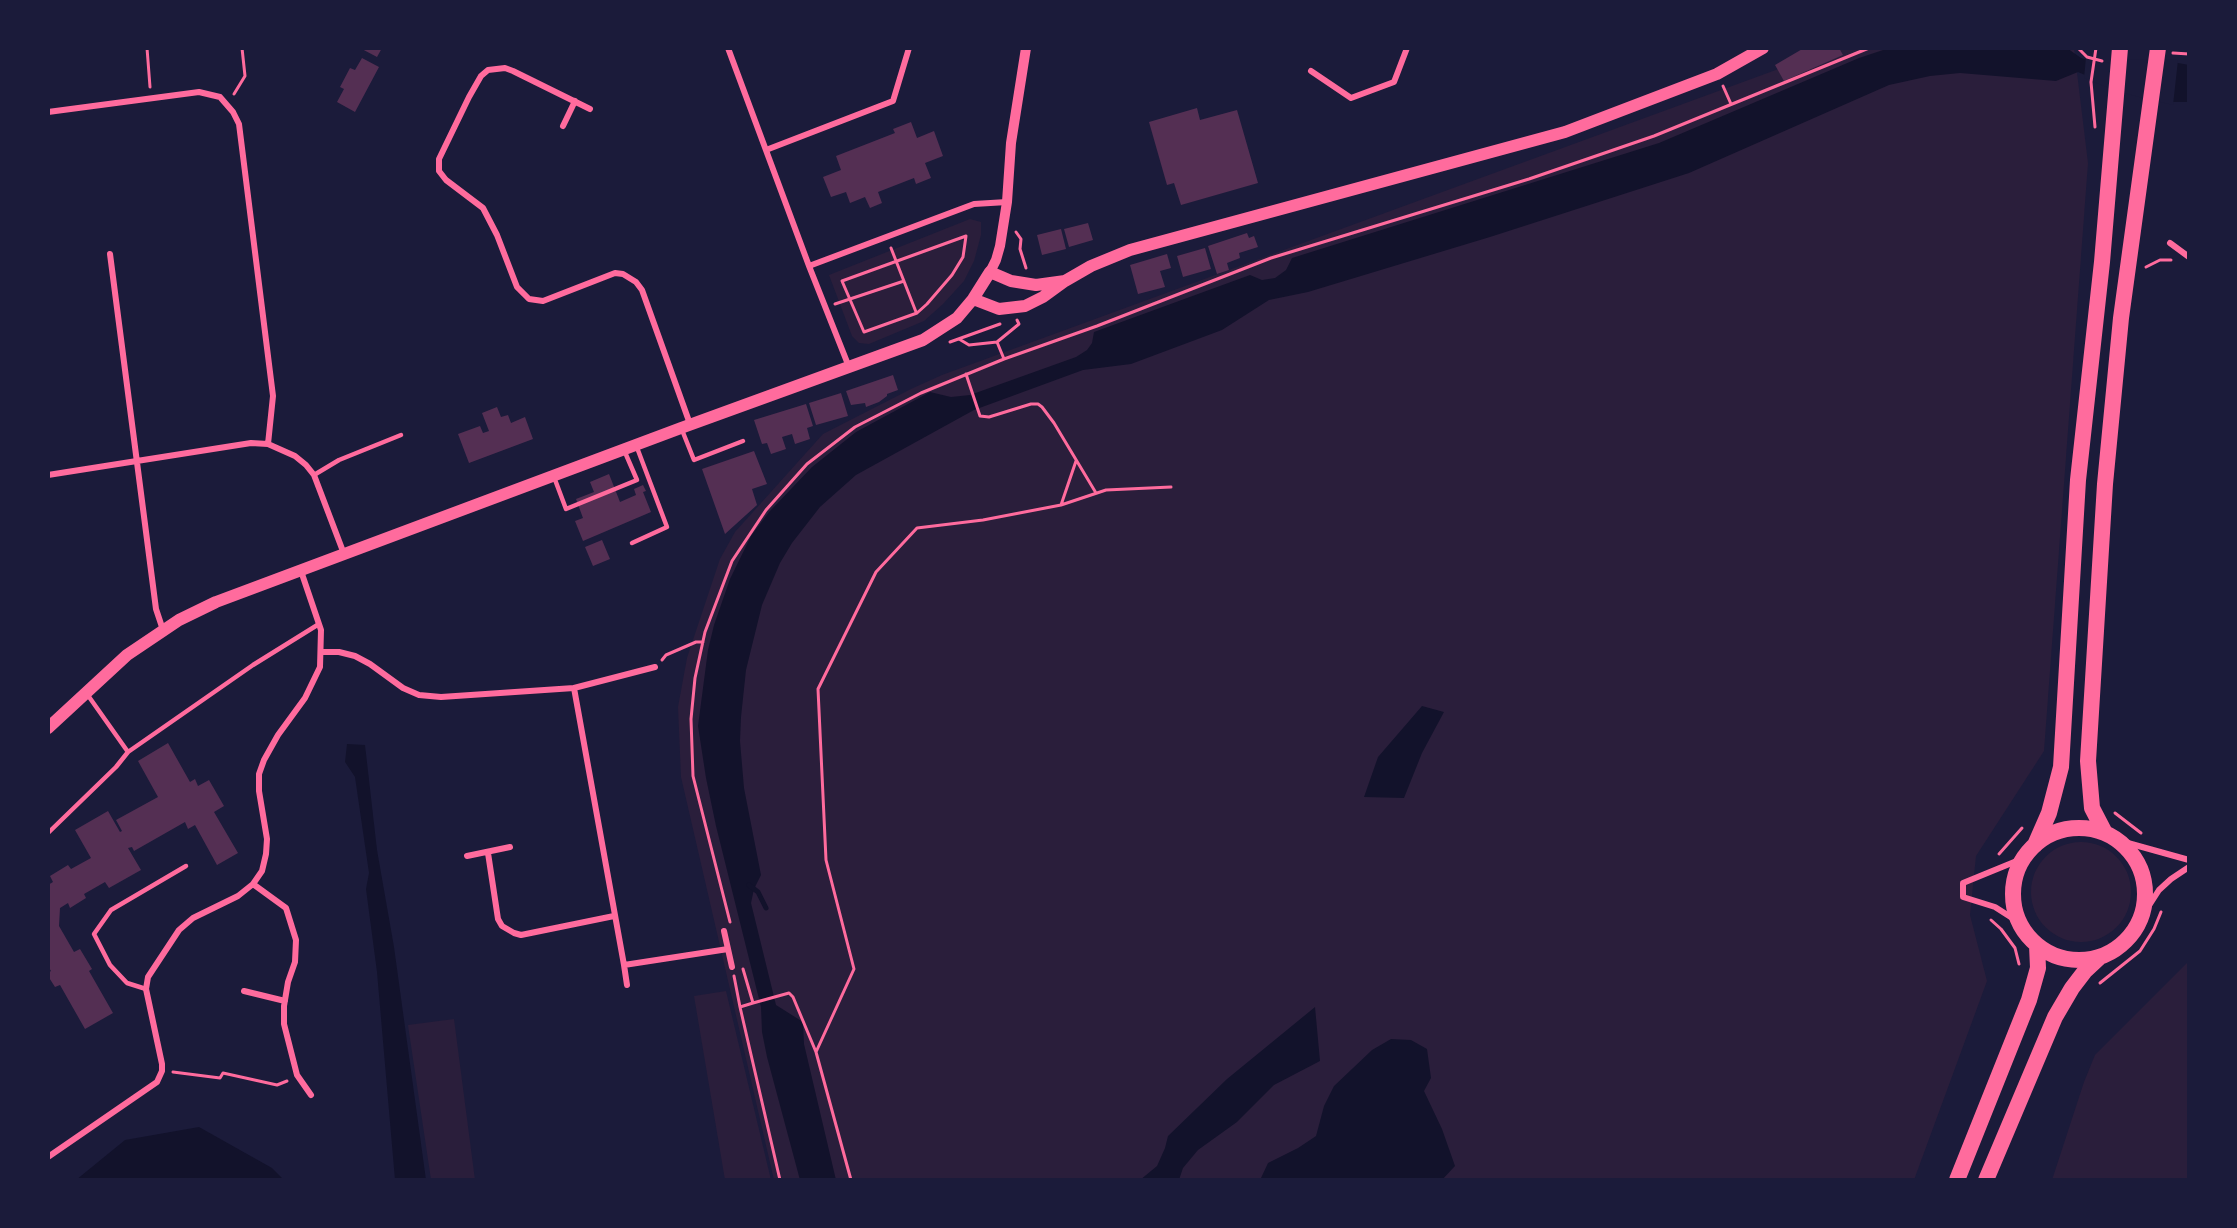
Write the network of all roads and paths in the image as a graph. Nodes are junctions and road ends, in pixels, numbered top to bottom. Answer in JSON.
{"nodes":[{"id":1,"x":147,"y":48,"type":"edge"},
{"id":2,"x":242,"y":48,"type":"edge"},
{"id":3,"x":728,"y":48,"type":"edge"},
{"id":4,"x":909,"y":48,"type":"edge"},
{"id":5,"x":1026,"y":48,"type":"edge"},
{"id":6,"x":1407,"y":48,"type":"edge"},
{"id":7,"x":1763,"y":48,"type":"edge"},
{"id":8,"x":1869,"y":48,"type":"edge"},
{"id":9,"x":2096,"y":48,"type":"edge"},
{"id":10,"x":2120,"y":48,"type":"edge"},
{"id":11,"x":2158,"y":48,"type":"edge"},
{"id":12,"x":1311,"y":71,"type":"dead end"},
{"id":13,"x":1717,"y":74,"type":"junction"},
{"id":14,"x":2093,"y":97,"type":"dead end"},
{"id":15,"x":150,"y":98,"type":"junction"},
{"id":16,"x":575,"y":101,"type":"junction"},
{"id":17,"x":227,"y":104,"type":"junction"},
{"id":18,"x":1731,"y":104,"type":"junction"},
{"id":19,"x":590,"y":109,"type":"dead end"},
{"id":20,"x":48,"y":112,"type":"edge"},
{"id":21,"x":563,"y":126,"type":"dead end"},
{"id":22,"x":766,"y":150,"type":"junction"},
{"id":23,"x":1007,"y":202,"type":"junction"},
{"id":24,"x":888,"y":238,"type":"junction"},
{"id":25,"x":1021,"y":239,"type":"dead end"},
{"id":26,"x":2170,"y":243,"type":"dead end"},
{"id":27,"x":110,"y":254,"type":"dead end"},
{"id":28,"x":2143,"y":257,"type":"dead end"},
{"id":29,"x":2189,"y":257,"type":"edge"},
{"id":30,"x":2179,"y":260,"type":"dead end"},
{"id":31,"x":897,"y":262,"type":"junction"},
{"id":32,"x":809,"y":266,"type":"junction"},
{"id":33,"x":1027,"y":270,"type":"dead end"},
{"id":34,"x":990,"y":272,"type":"junction"},
{"id":35,"x":904,"y":281,"type":"junction"},
{"id":36,"x":1065,"y":281,"type":"junction"},
{"id":37,"x":973,"y":299,"type":"junction"},
{"id":38,"x":850,"y":300,"type":"junction"},
{"id":39,"x":825,"y":308,"type":"junction"},
{"id":40,"x":917,"y":313,"type":"junction"},
{"id":41,"x":959,"y":339,"type":"junction"},
{"id":42,"x":997,"y":342,"type":"junction"},
{"id":43,"x":944,"y":344,"type":"dead end"},
{"id":44,"x":1004,"y":359,"type":"junction"},
{"id":45,"x":850,"y":368,"type":"junction"},
{"id":46,"x":966,"y":374,"type":"junction"},
{"id":47,"x":686,"y":426,"type":"junction"},
{"id":48,"x":401,"y":435,"type":"dead end"},
{"id":49,"x":743,"y":441,"type":"dead end"},
{"id":50,"x":268,"y":444,"type":"junction"},
{"id":51,"x":630,"y":447,"type":"junction"},
{"id":52,"x":1076,"y":460,"type":"junction"},
{"id":53,"x":138,"y":461,"type":"junction"},
{"id":54,"x":48,"y":475,"type":"edge"},
{"id":55,"x":315,"y":475,"type":"junction"},
{"id":56,"x":554,"y":477,"type":"junction"},
{"id":57,"x":1171,"y":487,"type":"dead end"},
{"id":58,"x":1096,"y":493,"type":"junction"},
{"id":59,"x":1061,"y":505,"type":"junction"},
{"id":60,"x":632,"y":543,"type":"dead end"},
{"id":61,"x":344,"y":554,"type":"junction"},
{"id":62,"x":301,"y":571,"type":"junction"},
{"id":63,"x":320,"y":624,"type":"junction"},
{"id":64,"x":163,"y":630,"type":"junction"},
{"id":65,"x":703,"y":642,"type":"junction"},
{"id":66,"x":322,"y":652,"type":"junction"},
{"id":67,"x":655,"y":667,"type":"joint"},
{"id":68,"x":574,"y":688,"type":"junction"},
{"id":69,"x":86,"y":692,"type":"junction"},
{"id":70,"x":48,"y":728,"type":"edge"},
{"id":71,"x":128,"y":752,"type":"junction"},
{"id":72,"x":2111,"y":809,"type":"dead end"},
{"id":73,"x":48,"y":833,"type":"edge"},
{"id":74,"x":2145,"y":835,"type":"dead end"},
{"id":75,"x":2111,"y":837,"type":"junction"},
{"id":76,"x":510,"y":847,"type":"dead end"},
{"id":77,"x":2029,"y":851,"type":"junction"},
{"id":78,"x":488,"y":853,"type":"junction"},
{"id":79,"x":467,"y":856,"type":"dead end"},
{"id":80,"x":2189,"y":860,"type":"edge"},
{"id":81,"x":186,"y":866,"type":"dead end"},
{"id":82,"x":2189,"y":867,"type":"edge"},
{"id":83,"x":253,"y":884,"type":"junction"},
{"id":84,"x":2163,"y":905,"type":"dead end"},
{"id":85,"x":1982,"y":915,"type":"dead end"},
{"id":86,"x":614,"y":916,"type":"junction"},
{"id":87,"x":2141,"y":918,"type":"junction"},
{"id":88,"x":730,"y":922,"type":"dead end"},
{"id":89,"x":2019,"y":923,"type":"junction"},
{"id":90,"x":724,"y":931,"type":"dead end"},
{"id":91,"x":2037,"y":945,"type":"junction"},
{"id":92,"x":728,"y":949,"type":"junction"},
{"id":93,"x":2100,"y":957,"type":"junction"},
{"id":94,"x":624,"y":965,"type":"junction"},
{"id":95,"x":2020,"y":966,"type":"dead end"},
{"id":96,"x":732,"y":967,"type":"joint"},
{"id":97,"x":743,"y":968,"type":"dead end"},
{"id":98,"x":627,"y":985,"type":"dead end"},
{"id":99,"x":2096,"y":987,"type":"dead end"},
{"id":100,"x":146,"y":989,"type":"junction"},
{"id":101,"x":244,"y":992,"type":"dead end"},
{"id":102,"x":285,"y":1001,"type":"junction"},
{"id":103,"x":753,"y":1003,"type":"junction"},
{"id":104,"x":740,"y":1007,"type":"junction"},
{"id":105,"x":816,"y":1052,"type":"junction"},
{"id":106,"x":162,"y":1071,"type":"junction"},
{"id":107,"x":297,"y":1075,"type":"junction"},
{"id":108,"x":290,"y":1080,"type":"joint"},
{"id":109,"x":311,"y":1095,"type":"dead end"},
{"id":110,"x":48,"y":1157,"type":"edge"},
{"id":111,"x":780,"y":1180,"type":"edge"},
{"id":112,"x":851,"y":1180,"type":"edge"},
{"id":113,"x":1957,"y":1180,"type":"edge"},
{"id":114,"x":1986,"y":1180,"type":"edge"}],
"edges":[{"from":1,"to":15,"type":"path"},
{"from":2,"to":17,"type":"path"},
{"from":3,"to":22,"type":"street"},
{"from":4,"to":22,"type":"street"},
{"from":5,"to":23,"type":"street"},
{"from":6,"to":12,"type":"street"},
{"from":7,"to":13,"type":"main road"},
{"from":8,"to":18,"type":"path"},
{"from":9,"to":14,"type":"path"},
{"from":10,"to":77,"type":"highway"},
{"from":11,"to":75,"type":"highway"},
{"from":13,"to":18,"type":"path"},
{"from":13,"to":36,"type":"main road"},
{"from":15,"to":17,"type":"street"},
{"from":15,"to":20,"type":"street"},
{"from":16,"to":19,"type":"street"},
{"from":16,"to":21,"type":"street"},
{"from":16,"to":47,"type":"street"},
{"from":17,"to":50,"type":"street"},
{"from":18,"to":44,"type":"path"},
{"from":22,"to":32,"type":"street"},
{"from":23,"to":24,"type":"street"},
{"from":23,"to":34,"type":"street"},
{"from":24,"to":31,"type":"path"},
{"from":24,"to":32,"type":"street"},
{"from":25,"to":33,"type":"path"},
{"from":26,"to":29,"type":"street"},
{"from":27,"to":53,"type":"street"},
{"from":28,"to":30,"type":"path"},
{"from":31,"to":35,"type":"path"},
{"from":31,"to":38,"type":"path"},
{"from":31,"to":40,"type":"path"},
{"from":32,"to":39,"type":"street"},
{"from":34,"to":36,"type":"main road"},
{"from":34,"to":37,"type":"main road"},
{"from":35,"to":38,"type":"path"},
{"from":35,"to":40,"type":"path"},
{"from":36,"to":37,"type":"main road"},
{"from":37,"to":45,"type":"main road"},
{"from":38,"to":39,"type":"path"},
{"from":38,"to":40,"type":"path"},
{"from":39,"to":45,"type":"street"},
{"from":41,"to":42,"type":"path"},
{"from":41,"to":42,"type":"path"},
{"from":41,"to":43,"type":"path"},
{"from":42,"to":44,"type":"path"},
{"from":44,"to":46,"type":"path"},
{"from":45,"to":47,"type":"main road"},
{"from":46,"to":52,"type":"path"},
{"from":46,"to":65,"type":"path"},
{"from":47,"to":49,"type":"lane"},
{"from":47,"to":51,"type":"main road"},
{"from":48,"to":55,"type":"lane"},
{"from":50,"to":53,"type":"street"},
{"from":50,"to":55,"type":"street"},
{"from":51,"to":56,"type":"main road"},
{"from":51,"to":56,"type":"lane"},
{"from":51,"to":60,"type":"lane"},
{"from":52,"to":58,"type":"path"},
{"from":52,"to":59,"type":"path"},
{"from":53,"to":54,"type":"street"},
{"from":53,"to":64,"type":"street"},
{"from":55,"to":61,"type":"street"},
{"from":56,"to":61,"type":"main road"},
{"from":57,"to":58,"type":"path"},
{"from":58,"to":59,"type":"path"},
{"from":59,"to":105,"type":"path"},
{"from":61,"to":62,"type":"main road"},
{"from":62,"to":63,"type":"street"},
{"from":62,"to":64,"type":"main road"},
{"from":63,"to":66,"type":"street"},
{"from":63,"to":71,"type":"lane"},
{"from":64,"to":69,"type":"main road"},
{"from":65,"to":67,"type":"path"},
{"from":65,"to":88,"type":"path"},
{"from":66,"to":68,"type":"street"},
{"from":66,"to":83,"type":"street"},
{"from":67,"to":68,"type":"street"},
{"from":68,"to":86,"type":"street"},
{"from":69,"to":70,"type":"main road"},
{"from":69,"to":71,"type":"lane"},
{"from":71,"to":73,"type":"lane"},
{"from":72,"to":74,"type":"path"},
{"from":75,"to":77,"type":"highway"},
{"from":75,"to":80,"type":"street"},
{"from":75,"to":87,"type":"highway"},
{"from":76,"to":78,"type":"street"},
{"from":77,"to":89,"type":"highway"},
{"from":77,"to":89,"type":"street"},
{"from":78,"to":79,"type":"street"},
{"from":78,"to":86,"type":"street"},
{"from":81,"to":100,"type":"lane"},
{"from":82,"to":87,"type":"street"},
{"from":83,"to":100,"type":"street"},
{"from":83,"to":102,"type":"street"},
{"from":84,"to":99,"type":"path"},
{"from":85,"to":95,"type":"path"},
{"from":86,"to":94,"type":"street"},
{"from":87,"to":93,"type":"highway"},
{"from":89,"to":91,"type":"highway"},
{"from":90,"to":92,"type":"street"},
{"from":91,"to":93,"type":"highway"},
{"from":91,"to":113,"type":"highway"},
{"from":92,"to":94,"type":"street"},
{"from":92,"to":96,"type":"street"},
{"from":93,"to":114,"type":"highway"},
{"from":94,"to":98,"type":"street"},
{"from":96,"to":104,"type":"path"},
{"from":97,"to":103,"type":"path"},
{"from":100,"to":106,"type":"street"},
{"from":101,"to":102,"type":"street"},
{"from":102,"to":107,"type":"street"},
{"from":103,"to":104,"type":"path"},
{"from":103,"to":105,"type":"path"},
{"from":104,"to":111,"type":"path"},
{"from":105,"to":112,"type":"path"},
{"from":106,"to":108,"type":"path"},
{"from":106,"to":110,"type":"street"},
{"from":107,"to":108,"type":"street"},
{"from":107,"to":109,"type":"street"}]}
